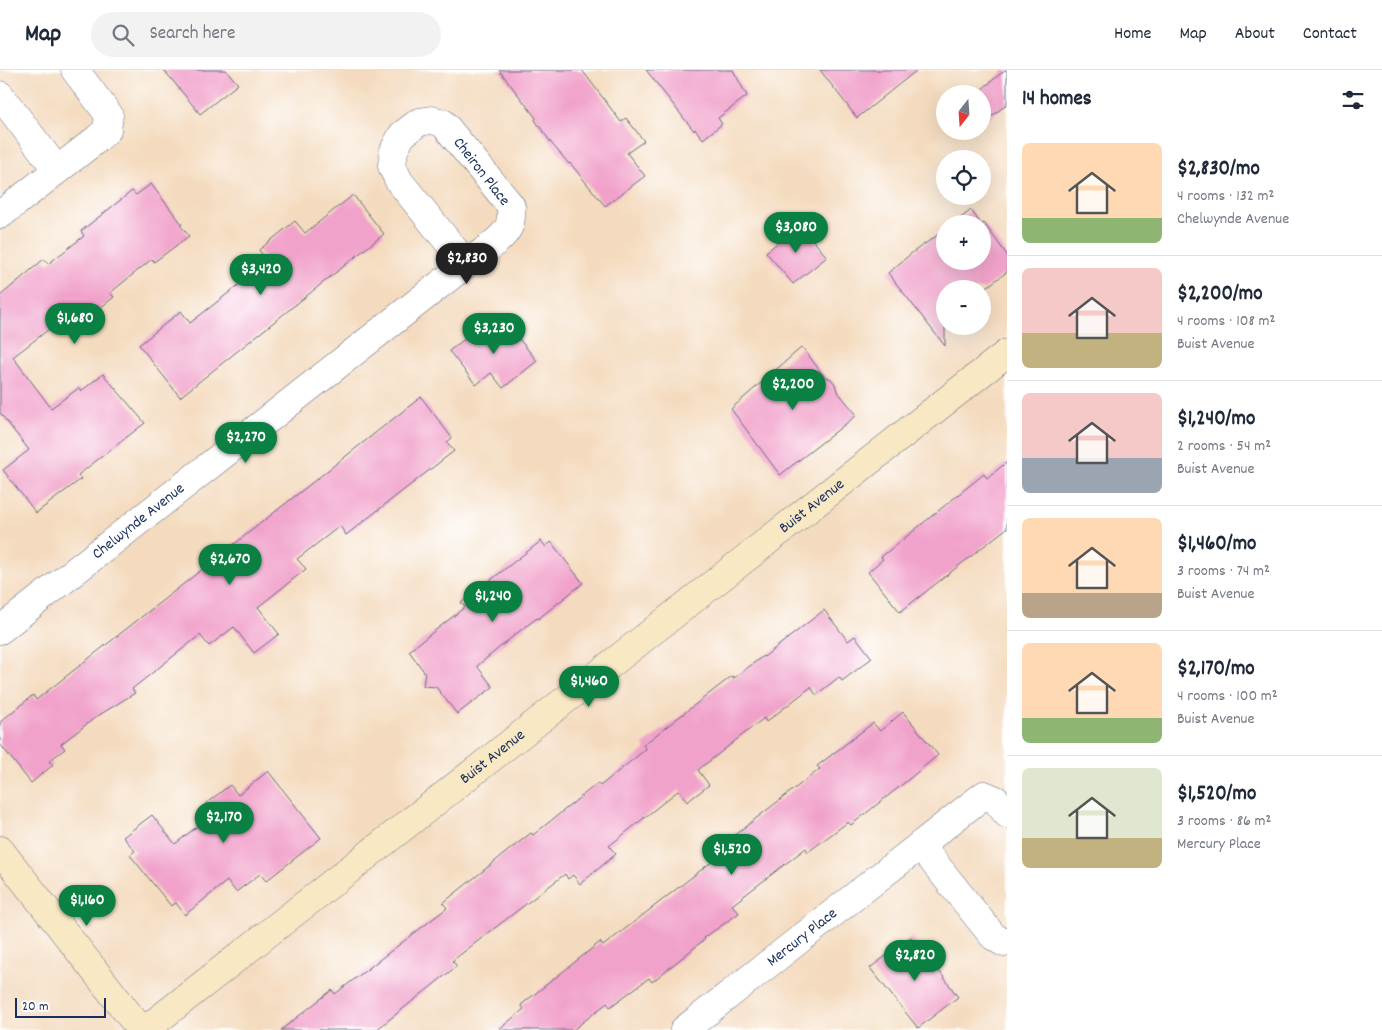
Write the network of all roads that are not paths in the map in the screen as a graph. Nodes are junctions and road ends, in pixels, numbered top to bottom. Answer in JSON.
{"nodes":[{"id":1,"x":75,"y":70,"type":"edge"},
{"id":2,"x":0,"y":95,"type":"edge"},
{"id":3,"x":57,"y":170,"type":"junction"},
{"id":4,"x":0,"y":215,"type":"edge"},
{"id":5,"x":466,"y":264,"type":"junction"},
{"id":6,"x":1007,"y":353,"type":"edge"},
{"id":7,"x":0,"y":630,"type":"edge"},
{"id":8,"x":1007,"y":814,"type":"edge"},
{"id":9,"x":920,"y":845,"type":"junction"},
{"id":10,"x":0,"y":850,"type":"edge"},
{"id":11,"x":1007,"y":942,"type":"edge"},
{"id":12,"x":143,"y":1030,"type":"edge"},
{"id":13,"x":684,"y":1030,"type":"edge"}],
"edges":[{"from":1,"to":3,"type":"street"},
{"from":2,"to":3,"type":"street"},
{"from":3,"to":4,"type":"street"},
{"from":5,"to":5,"type":"street","name":"Cheiron Place"},
{"from":5,"to":7,"type":"street","name":"Chelwynde Avenue"},
{"from":6,"to":12,"type":"street","name":"Buist Avenue"},
{"from":8,"to":9,"type":"street","name":"Mercury Place"},
{"from":9,"to":11,"type":"street"},
{"from":9,"to":13,"type":"street","name":"Mercury Place"},
{"from":10,"to":12,"type":"street"}]}
